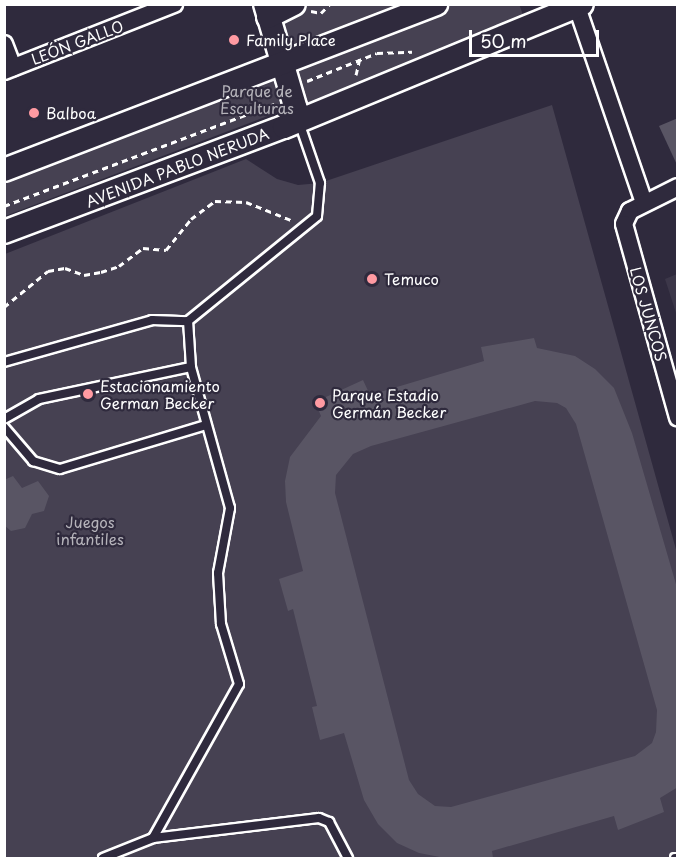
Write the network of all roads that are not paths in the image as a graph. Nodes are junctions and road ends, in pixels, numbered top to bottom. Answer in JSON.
{"nodes":[{"id":1,"x":174,"y":4,"type":"edge"},
{"id":2,"x":294,"y":4,"type":"edge"},
{"id":3,"x":436,"y":4,"type":"edge"},
{"id":4,"x":578,"y":5,"type":"edge"},
{"id":5,"x":266,"y":11,"type":"edge"},
{"id":6,"x":4,"y":44,"type":"edge"},
{"id":7,"x":282,"y":66,"type":"junction"},
{"id":8,"x":9,"y":69,"type":"edge"},
{"id":9,"x":293,"y":123,"type":"junction"},
{"id":10,"x":4,"y":170,"type":"edge"},
{"id":11,"x":678,"y":187,"type":"edge"},
{"id":12,"x":637,"y":207,"type":"junction"},
{"id":13,"x":4,"y":232,"type":"edge"},
{"id":14,"x":188,"y":321,"type":"junction"},
{"id":15,"x":4,"y":362,"type":"edge"},
{"id":16,"x":191,"y":367,"type":"junction"},
{"id":17,"x":678,"y":418,"type":"edge"},
{"id":18,"x":4,"y":419,"type":"edge"},
{"id":19,"x":206,"y":425,"type":"junction"},
{"id":20,"x":4,"y":427,"type":"edge"},
{"id":21,"x":153,"y":838,"type":"junction"},
{"id":22,"x":103,"y":858,"type":"edge"},
{"id":23,"x":348,"y":858,"type":"edge"}],
"edges":[{"from":1,"to":8,"type":"street","name":"LEÓN GALLO"},
{"from":2,"to":5,"type":"main road"},
{"from":3,"to":7,"type":"main road"},
{"from":4,"to":9,"type":"main road","name":"AVENIDA PABLO NERUDA"},
{"from":4,"to":12,"type":"street","name":"LOS JUNCOS"},
{"from":5,"to":7,"type":"main road"},
{"from":6,"to":8,"type":"street","name":"LEÓN GALLO"},
{"from":7,"to":9,"type":"main road"},
{"from":7,"to":10,"type":"main road"},
{"from":9,"to":13,"type":"main road","name":"AVENIDA PABLO NERUDA"},
{"from":9,"to":14,"type":"lane"},
{"from":11,"to":12,"type":"street"},
{"from":12,"to":17,"type":"street","name":"LOS JUNCOS"},
{"from":14,"to":15,"type":"lane"},
{"from":14,"to":16,"type":"lane"},
{"from":16,"to":18,"type":"lane"},
{"from":16,"to":19,"type":"lane"},
{"from":19,"to":20,"type":"lane"},
{"from":19,"to":21,"type":"lane"},
{"from":21,"to":22,"type":"lane"},
{"from":21,"to":23,"type":"lane"}]}
